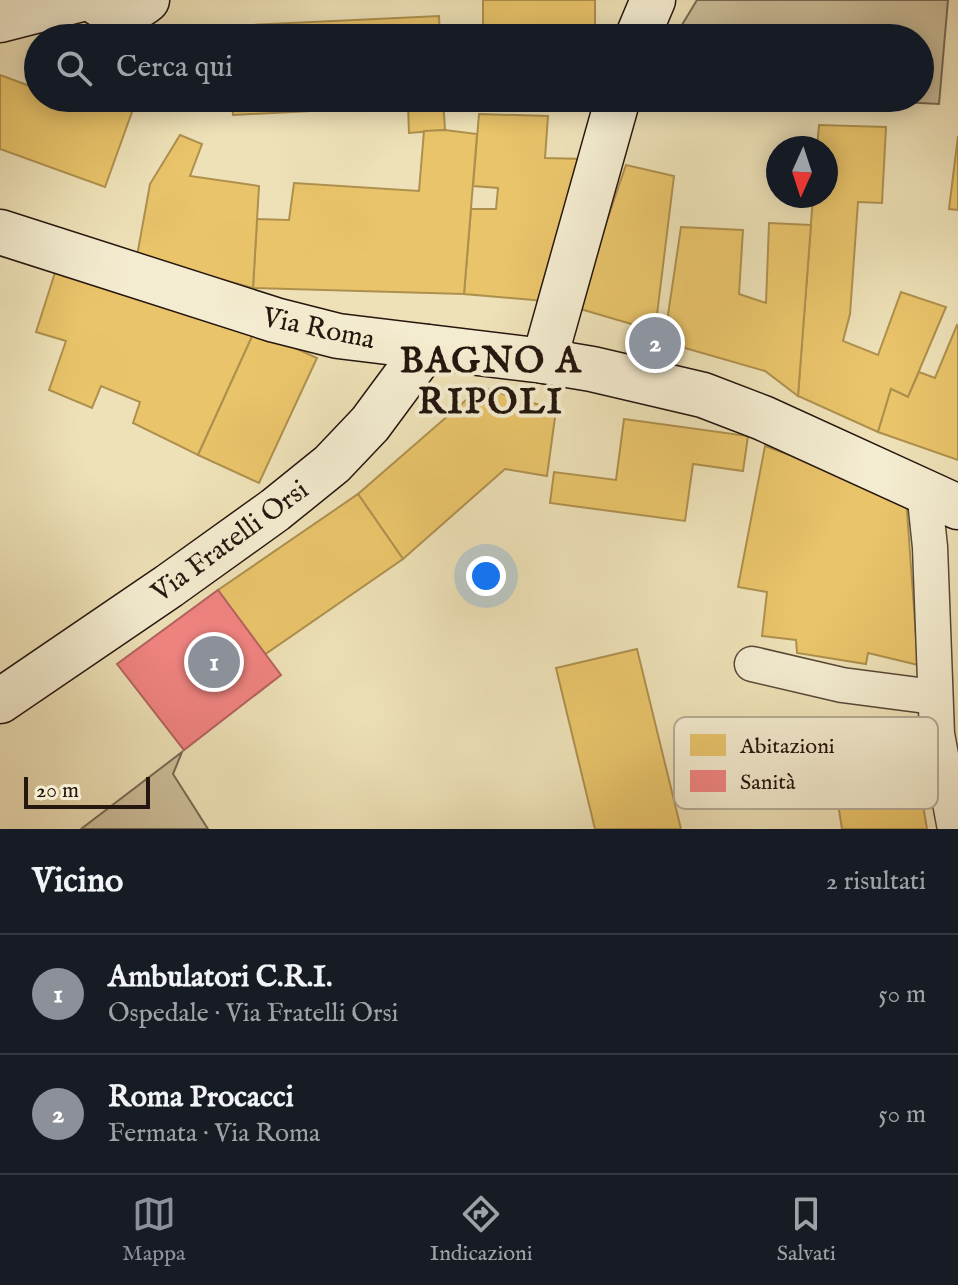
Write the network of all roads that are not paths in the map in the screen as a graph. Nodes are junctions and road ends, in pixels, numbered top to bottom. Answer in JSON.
{"nodes":[{"id":1,"x":78,"y":0,"type":"edge"},
{"id":2,"x":94,"y":0,"type":"edge"},
{"id":3,"x":147,"y":0,"type":"edge"},
{"id":4,"x":653,"y":0,"type":"edge"},
{"id":5,"x":0,"y":20,"type":"edge"},
{"id":6,"x":643,"y":24,"type":"edge"},
{"id":7,"x":614,"y":112,"type":"edge"},
{"id":8,"x":0,"y":232,"type":"edge"},
{"id":9,"x":427,"y":347,"type":"junction"},
{"id":10,"x":544,"y":361,"type":"junction"},
{"id":11,"x":941,"y":499,"type":"edge"},
{"id":12,"x":752,"y":664,"type":"dead end"},
{"id":13,"x":934,"y":697,"type":"junction"},
{"id":14,"x":0,"y":701,"type":"edge"},
{"id":15,"x":936,"y":717,"type":"edge"},
{"id":16,"x":938,"y":739,"type":"edge"},
{"id":17,"x":955,"y":829,"type":"edge"}],
"edges":[{"from":1,"to":5,"type":"street"},
{"from":2,"to":3,"type":"street"},
{"from":4,"to":6,"type":"street"},
{"from":7,"to":10,"type":"street"},
{"from":8,"to":9,"type":"street","name":"Via Roma"},
{"from":9,"to":10,"type":"street","name":"Via Roma"},
{"from":9,"to":14,"type":"street","name":"Via Fratelli Orsi"},
{"from":10,"to":11,"type":"street","name":"Via Roma"},
{"from":11,"to":13,"type":"street"},
{"from":12,"to":13,"type":"street"},
{"from":13,"to":15,"type":"street"},
{"from":16,"to":17,"type":"street"}]}
